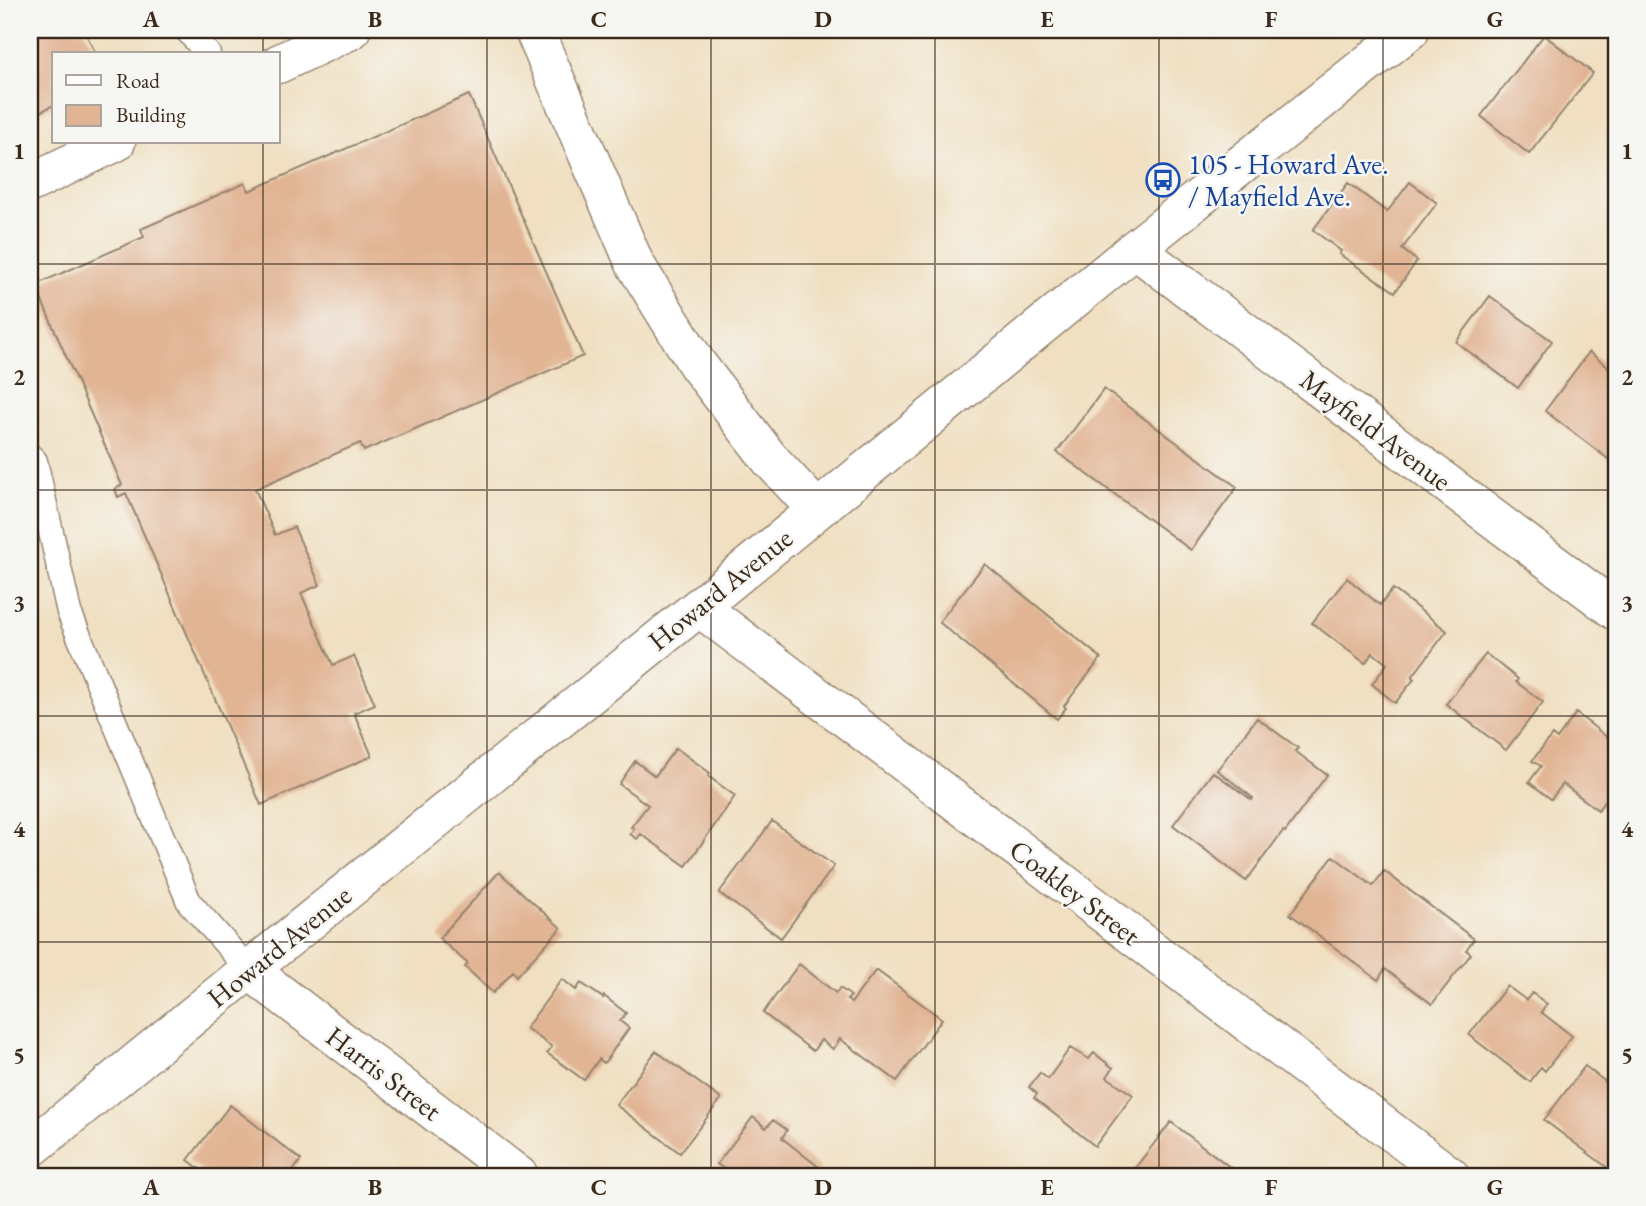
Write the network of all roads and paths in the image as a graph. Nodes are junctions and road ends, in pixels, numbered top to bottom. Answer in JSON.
{"nodes":[{"id":1,"x":187,"y":30,"type":"edge"},
{"id":2,"x":351,"y":30,"type":"edge"},
{"id":3,"x":534,"y":30,"type":"edge"},
{"id":4,"x":1410,"y":30,"type":"edge"},
{"id":5,"x":206,"y":52,"type":"edge"},
{"id":6,"x":280,"y":63,"type":"edge"},
{"id":7,"x":112,"y":144,"type":"edge"},
{"id":8,"x":30,"y":183,"type":"edge"},
{"id":9,"x":1135,"y":249,"type":"junction"},
{"id":10,"x":30,"y":456,"type":"edge"},
{"id":11,"x":817,"y":510,"type":"junction"},
{"id":12,"x":699,"y":607,"type":"junction"},
{"id":13,"x":1616,"y":611,"type":"edge"},
{"id":14,"x":249,"y":970,"type":"junction"},
{"id":15,"x":30,"y":1149,"type":"edge"},
{"id":16,"x":519,"y":1176,"type":"edge"},
{"id":17,"x":1450,"y":1176,"type":"edge"}],
"edges":[{"from":1,"to":5,"type":"lane"},
{"from":2,"to":6,"type":"street"},
{"from":3,"to":11,"type":"street"},
{"from":4,"to":9,"type":"street","name":"Howard Avenue"},
{"from":7,"to":8,"type":"street"},
{"from":9,"to":11,"type":"street","name":"Howard Avenue"},
{"from":9,"to":13,"type":"street","name":"Mayfield Avenue"},
{"from":10,"to":14,"type":"lane"},
{"from":11,"to":12,"type":"street","name":"Howard Avenue"},
{"from":12,"to":14,"type":"street","name":"Howard Avenue"},
{"from":12,"to":17,"type":"street","name":"Coakley Street"},
{"from":14,"to":15,"type":"street","name":"Howard Avenue"},
{"from":14,"to":16,"type":"street","name":"Harris Street"}]}
